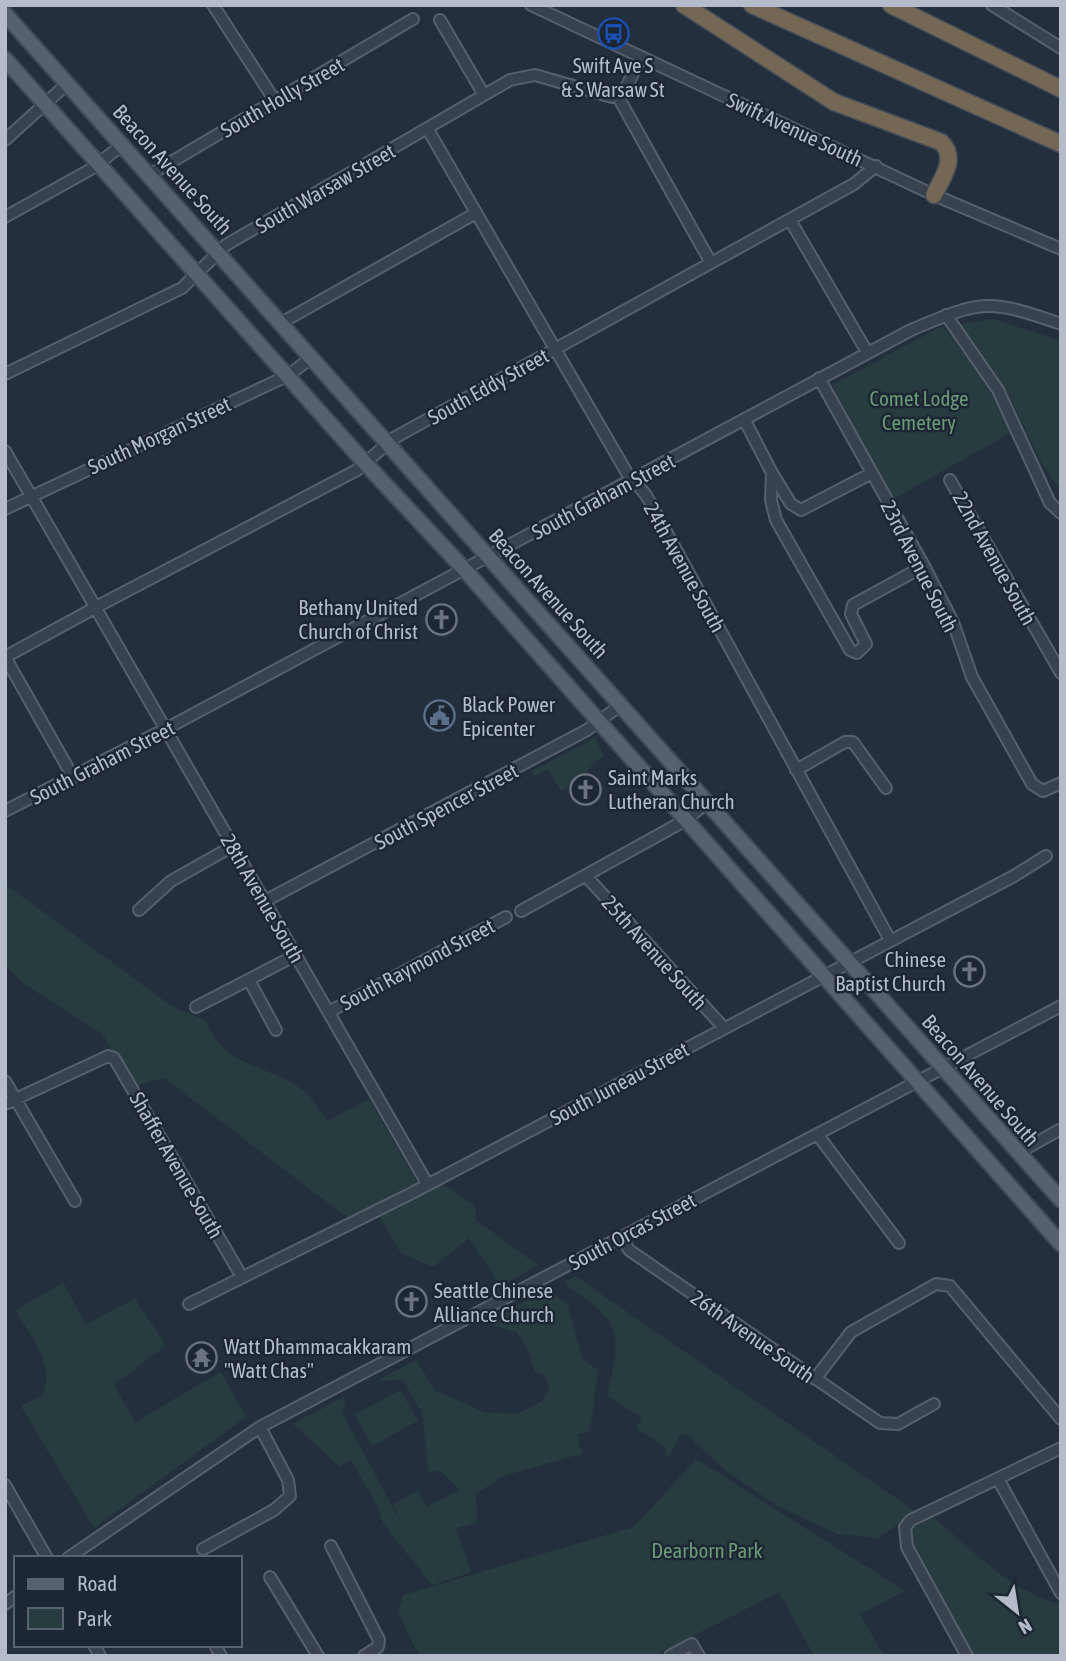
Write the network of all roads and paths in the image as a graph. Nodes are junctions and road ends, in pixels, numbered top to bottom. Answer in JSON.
{"nodes":[{"id":1,"x":213,"y":5,"type":"edge"},
{"id":2,"x":531,"y":5,"type":"edge"},
{"id":3,"x":684,"y":5,"type":"edge"},
{"id":4,"x":752,"y":5,"type":"edge"},
{"id":5,"x":891,"y":5,"type":"edge"},
{"id":6,"x":992,"y":5,"type":"edge"},
{"id":7,"x":5,"y":14,"type":"edge"},
{"id":8,"x":414,"y":19,"type":"dead end"},
{"id":9,"x":440,"y":20,"type":"dead end"},
{"id":10,"x":1061,"y":48,"type":"edge"},
{"id":11,"x":641,"y":57,"type":"junction"},
{"id":12,"x":5,"y":59,"type":"edge"},
{"id":13,"x":1035,"y":76,"type":"junction"},
{"id":14,"x":68,"y":83,"type":"junction"},
{"id":15,"x":1061,"y":83,"type":"edge"},
{"id":16,"x":1061,"y":89,"type":"edge"},
{"id":17,"x":484,"y":95,"type":"junction"},
{"id":18,"x":617,"y":95,"type":"junction"},
{"id":19,"x":275,"y":101,"type":"junction"},
{"id":20,"x":46,"y":104,"type":"junction"},
{"id":21,"x":427,"y":128,"type":"junction"},
{"id":22,"x":5,"y":140,"type":"edge"},
{"id":23,"x":123,"y":144,"type":"junction"},
{"id":24,"x":1061,"y":144,"type":"edge"},
{"id":25,"x":100,"y":163,"type":"junction"},
{"id":26,"x":876,"y":166,"type":"junction"},
{"id":27,"x":150,"y":174,"type":"junction"},
{"id":28,"x":934,"y":195,"type":"junction"},
{"id":29,"x":476,"y":213,"type":"junction"},
{"id":30,"x":5,"y":218,"type":"edge"},
{"id":31,"x":790,"y":220,"type":"junction"},
{"id":32,"x":1061,"y":249,"type":"edge"},
{"id":33,"x":218,"y":251,"type":"junction"},
{"id":34,"x":711,"y":263,"type":"junction"},
{"id":35,"x":197,"y":274,"type":"junction"},
{"id":36,"x":946,"y":315,"type":"junction"},
{"id":37,"x":281,"y":323,"type":"junction"},
{"id":38,"x":1061,"y":324,"type":"edge"},
{"id":39,"x":555,"y":349,"type":"junction"},
{"id":40,"x":867,"y":352,"type":"junction"},
{"id":41,"x":311,"y":358,"type":"junction"},
{"id":42,"x":5,"y":374,"type":"edge"},
{"id":43,"x":289,"y":375,"type":"junction"},
{"id":44,"x":819,"y":379,"type":"junction"},
{"id":45,"x":744,"y":419,"type":"junction"},
{"id":46,"x":387,"y":443,"type":"junction"},
{"id":47,"x":5,"y":451,"type":"edge"},
{"id":48,"x":365,"y":463,"type":"junction"},
{"id":49,"x":772,"y":473,"type":"junction"},
{"id":50,"x":872,"y":473,"type":"junction"},
{"id":51,"x":633,"y":480,"type":"junction"},
{"id":52,"x":950,"y":480,"type":"dead end"},
{"id":53,"x":31,"y":495,"type":"junction"},
{"id":54,"x":5,"y":509,"type":"edge"},
{"id":55,"x":1061,"y":513,"type":"edge"},
{"id":56,"x":488,"y":558,"type":"junction"},
{"id":57,"x":924,"y":566,"type":"junction"},
{"id":58,"x":465,"y":570,"type":"junction"},
{"id":59,"x":95,"y":607,"type":"junction"},
{"id":60,"x":5,"y":657,"type":"edge"},
{"id":61,"x":1061,"y":673,"type":"edge"},
{"id":62,"x":622,"y":704,"type":"junction"},
{"id":63,"x":597,"y":723,"type":"junction"},
{"id":64,"x":165,"y":729,"type":"junction"},
{"id":65,"x":796,"y":770,"type":"junction"},
{"id":66,"x":73,"y":776,"type":"junction"},
{"id":67,"x":1061,"y":783,"type":"edge"},
{"id":68,"x":886,"y":788,"type":"dead end"},
{"id":69,"x":709,"y":801,"type":"junction"},
{"id":70,"x":5,"y":811,"type":"edge"},
{"id":71,"x":684,"y":821,"type":"junction"},
{"id":72,"x":233,"y":846,"type":"junction"},
{"id":73,"x":1046,"y":856,"type":"dead end"},
{"id":74,"x":586,"y":876,"type":"junction"},
{"id":75,"x":265,"y":901,"type":"junction"},
{"id":76,"x":139,"y":910,"type":"dead end"},
{"id":77,"x":521,"y":911,"type":"dead end"},
{"id":78,"x":506,"y":917,"type":"dead end"},
{"id":79,"x":890,"y":940,"type":"junction"},
{"id":80,"x":296,"y":955,"type":"junction"},
{"id":81,"x":850,"y":961,"type":"junction"},
{"id":82,"x":822,"y":976,"type":"junction"},
{"id":83,"x":249,"y":980,"type":"junction"},
{"id":84,"x":1061,"y":1006,"type":"edge"},
{"id":85,"x":196,"y":1007,"type":"dead end"},
{"id":86,"x":328,"y":1012,"type":"junction"},
{"id":87,"x":724,"y":1028,"type":"junction"},
{"id":88,"x":276,"y":1030,"type":"dead end"},
{"id":89,"x":944,"y":1068,"type":"junction"},
{"id":90,"x":5,"y":1081,"type":"edge"},
{"id":91,"x":918,"y":1083,"type":"junction"},
{"id":92,"x":10,"y":1101,"type":"edge"},
{"id":93,"x":1061,"y":1129,"type":"edge"},
{"id":94,"x":817,"y":1135,"type":"junction"},
{"id":95,"x":1018,"y":1153,"type":"junction"},
{"id":96,"x":428,"y":1185,"type":"junction"},
{"id":97,"x":1061,"y":1200,"type":"edge"},
{"id":98,"x":75,"y":1201,"type":"dead end"},
{"id":99,"x":622,"y":1237,"type":"junction"},
{"id":100,"x":899,"y":1243,"type":"dead end"},
{"id":101,"x":1061,"y":1244,"type":"edge"},
{"id":102,"x":242,"y":1277,"type":"junction"},
{"id":103,"x":189,"y":1304,"type":"dead end"},
{"id":104,"x":815,"y":1378,"type":"junction"},
{"id":105,"x":934,"y":1404,"type":"dead end"},
{"id":106,"x":1061,"y":1419,"type":"edge"},
{"id":107,"x":260,"y":1427,"type":"junction"},
{"id":108,"x":1061,"y":1448,"type":"edge"},
{"id":109,"x":998,"y":1479,"type":"junction"},
{"id":110,"x":5,"y":1485,"type":"edge"},
{"id":111,"x":331,"y":1546,"type":"dead end"},
{"id":112,"x":203,"y":1549,"type":"dead end"},
{"id":113,"x":46,"y":1556,"type":"edge"},
{"id":114,"x":71,"y":1556,"type":"edge"},
{"id":115,"x":270,"y":1577,"type":"dead end"},
{"id":116,"x":1061,"y":1592,"type":"edge"},
{"id":117,"x":318,"y":1656,"type":"edge"},
{"id":118,"x":365,"y":1656,"type":"edge"},
{"id":119,"x":670,"y":1656,"type":"edge"},
{"id":120,"x":699,"y":1656,"type":"edge"},
{"id":121,"x":967,"y":1656,"type":"edge"}],
"edges":[{"from":1,"to":19,"type":"street"},
{"from":2,"to":11,"type":"street","name":"Swift Avenue South"},
{"from":3,"to":28,"type":"highway"},
{"from":4,"to":24,"type":"highway"},
{"from":5,"to":13,"type":"highway"},
{"from":6,"to":10,"type":"street"},
{"from":7,"to":14,"type":"main road","name":"Beacon Avenue South"},
{"from":8,"to":19,"type":"street","name":"South Holly Street"},
{"from":9,"to":17,"type":"street"},
{"from":11,"to":18,"type":"street"},
{"from":11,"to":26,"type":"street","name":"Swift Avenue South"},
{"from":12,"to":20,"type":"main road"},
{"from":13,"to":15,"type":"highway"},
{"from":13,"to":16,"type":"highway"},
{"from":14,"to":20,"type":"street"},
{"from":14,"to":23,"type":"main road","name":"Beacon Avenue South"},
{"from":17,"to":18,"type":"street","name":"South Warsaw Street"},
{"from":17,"to":21,"type":"street","name":"South Warsaw Street"},
{"from":18,"to":34,"type":"street"},
{"from":19,"to":27,"type":"street","name":"South Holly Street"},
{"from":20,"to":22,"type":"street"},
{"from":20,"to":25,"type":"main road"},
{"from":21,"to":29,"type":"street","name":"24th Avenue South"},
{"from":21,"to":33,"type":"street","name":"South Warsaw Street"},
{"from":23,"to":25,"type":"street"},
{"from":23,"to":27,"type":"main road","name":"Beacon Avenue South"},
{"from":25,"to":30,"type":"street"},
{"from":25,"to":35,"type":"main road"},
{"from":26,"to":28,"type":"street","name":"Swift Avenue South"},
{"from":26,"to":31,"type":"street","name":"South Eddy Street"},
{"from":27,"to":33,"type":"main road","name":"Beacon Avenue South"},
{"from":28,"to":32,"type":"street","name":"Swift Avenue South"},
{"from":29,"to":37,"type":"street"},
{"from":29,"to":39,"type":"street","name":"24th Avenue South"},
{"from":31,"to":34,"type":"street","name":"South Eddy Street"},
{"from":31,"to":40,"type":"street"},
{"from":33,"to":35,"type":"street","name":"South Warsaw Street"},
{"from":33,"to":37,"type":"main road","name":"Beacon Avenue South"},
{"from":34,"to":39,"type":"street","name":"South Eddy Street"},
{"from":35,"to":42,"type":"street","name":"South Warsaw Street"},
{"from":35,"to":43,"type":"main road"},
{"from":36,"to":38,"type":"street","name":"South Graham Street"},
{"from":36,"to":40,"type":"street","name":"South Graham Street"},
{"from":36,"to":55,"type":"street"},
{"from":37,"to":41,"type":"main road","name":"Beacon Avenue South"},
{"from":39,"to":46,"type":"street","name":"South Eddy Street"},
{"from":39,"to":51,"type":"street","name":"24th Avenue South"},
{"from":40,"to":44,"type":"street","name":"South Graham Street"},
{"from":41,"to":43,"type":"street","name":"South Morgan Street"},
{"from":41,"to":46,"type":"main road","name":"Beacon Avenue South"},
{"from":43,"to":48,"type":"main road"},
{"from":43,"to":53,"type":"street","name":"South Morgan Street"},
{"from":44,"to":45,"type":"street","name":"South Graham Street"},
{"from":44,"to":50,"type":"street","name":"23rd Avenue South"},
{"from":45,"to":49,"type":"street"},
{"from":45,"to":51,"type":"street","name":"South Graham Street"},
{"from":46,"to":48,"type":"street","name":"South Eddy Street"},
{"from":46,"to":56,"type":"main road","name":"Beacon Avenue South"},
{"from":47,"to":53,"type":"street","name":"28th Avenue South"},
{"from":48,"to":58,"type":"main road"},
{"from":48,"to":59,"type":"street","name":"South Eddy Street"},
{"from":49,"to":50,"type":"street"},
{"from":49,"to":57,"type":"street"},
{"from":50,"to":57,"type":"street","name":"23rd Avenue South"},
{"from":51,"to":56,"type":"street","name":"South Graham Street"},
{"from":51,"to":65,"type":"street","name":"24th Avenue South"},
{"from":52,"to":61,"type":"street","name":"22nd Avenue South"},
{"from":53,"to":54,"type":"street","name":"South Morgan Street"},
{"from":53,"to":59,"type":"street","name":"28th Avenue South"},
{"from":56,"to":58,"type":"street","name":"South Graham Street"},
{"from":56,"to":62,"type":"main road","name":"Beacon Avenue South"},
{"from":57,"to":67,"type":"street","name":"23rd Avenue South"},
{"from":58,"to":63,"type":"main road"},
{"from":58,"to":64,"type":"street","name":"South Graham Street"},
{"from":59,"to":60,"type":"street","name":"South Eddy Street"},
{"from":59,"to":64,"type":"street","name":"28th Avenue South"},
{"from":60,"to":66,"type":"street"},
{"from":62,"to":63,"type":"street","name":"South Spencer Street"},
{"from":62,"to":69,"type":"main road","name":"Beacon Avenue South"},
{"from":63,"to":71,"type":"main road"},
{"from":63,"to":75,"type":"street","name":"South Spencer Street"},
{"from":64,"to":66,"type":"street","name":"South Graham Street"},
{"from":64,"to":72,"type":"street","name":"28th Avenue South"},
{"from":65,"to":68,"type":"street"},
{"from":65,"to":79,"type":"street","name":"24th Avenue South"},
{"from":66,"to":70,"type":"street","name":"South Graham Street"},
{"from":69,"to":71,"type":"street","name":"South Raymond Street"},
{"from":69,"to":81,"type":"main road","name":"Beacon Avenue South"},
{"from":71,"to":74,"type":"street","name":"South Raymond Street"},
{"from":71,"to":82,"type":"main road"},
{"from":72,"to":75,"type":"street","name":"28th Avenue South"},
{"from":72,"to":76,"type":"street"},
{"from":73,"to":79,"type":"street","name":"South Juneau Street"},
{"from":74,"to":77,"type":"street","name":"South Raymond Street"},
{"from":74,"to":87,"type":"street","name":"25th Avenue South"},
{"from":75,"to":80,"type":"street","name":"28th Avenue South"},
{"from":78,"to":86,"type":"street","name":"South Raymond Street"},
{"from":79,"to":81,"type":"street","name":"South Juneau Street"},
{"from":80,"to":83,"type":"street"},
{"from":80,"to":86,"type":"street","name":"28th Avenue South"},
{"from":81,"to":82,"type":"street","name":"South Juneau Street"},
{"from":81,"to":89,"type":"main road","name":"Beacon Avenue South"},
{"from":82,"to":87,"type":"street","name":"South Juneau Street"},
{"from":82,"to":91,"type":"main road"},
{"from":83,"to":85,"type":"street"},
{"from":83,"to":88,"type":"street"},
{"from":84,"to":89,"type":"street","name":"South Orcas Street"},
{"from":86,"to":96,"type":"street","name":"28th Avenue South"},
{"from":87,"to":96,"type":"street","name":"South Juneau Street"},
{"from":89,"to":91,"type":"street","name":"South Orcas Street"},
{"from":89,"to":95,"type":"main road","name":"Beacon Avenue South"},
{"from":90,"to":92,"type":"street"},
{"from":91,"to":94,"type":"street","name":"South Orcas Street"},
{"from":91,"to":101,"type":"main road"},
{"from":92,"to":98,"type":"street"},
{"from":92,"to":102,"type":"street","name":"Shaffer Avenue South"},
{"from":93,"to":95,"type":"street"},
{"from":94,"to":99,"type":"street","name":"South Orcas Street"},
{"from":94,"to":100,"type":"street"},
{"from":95,"to":97,"type":"main road","name":"Beacon Avenue South"},
{"from":96,"to":102,"type":"street","name":"South Juneau Street"},
{"from":99,"to":104,"type":"street","name":"26th Avenue South"},
{"from":99,"to":107,"type":"street","name":"South Orcas Street"},
{"from":102,"to":103,"type":"street","name":"South Juneau Street"},
{"from":104,"to":105,"type":"street","name":"26th Avenue South"},
{"from":104,"to":106,"type":"street"},
{"from":107,"to":112,"type":"street"},
{"from":107,"to":114,"type":"street","name":"South Orcas Street"},
{"from":108,"to":109,"type":"street"},
{"from":109,"to":116,"type":"street"},
{"from":109,"to":121,"type":"street"},
{"from":110,"to":113,"type":"street"},
{"from":111,"to":118,"type":"street"},
{"from":115,"to":117,"type":"street"},
{"from":119,"to":120,"type":"street"}]}
